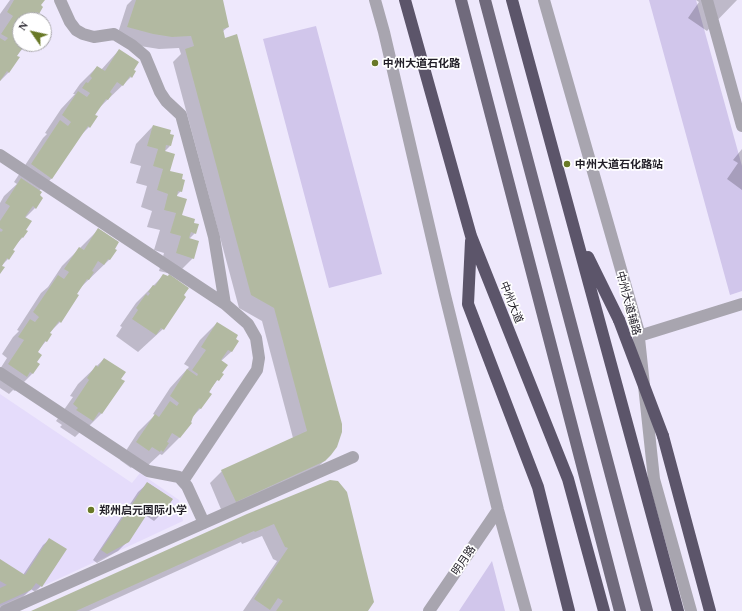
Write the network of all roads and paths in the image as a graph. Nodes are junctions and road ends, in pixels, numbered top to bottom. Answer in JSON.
{"nodes":[{"id":1,"x":60,"y":0,"type":"edge"},
{"id":2,"x":375,"y":0,"type":"edge"},
{"id":3,"x":406,"y":0,"type":"edge"},
{"id":4,"x":461,"y":0,"type":"edge"},
{"id":5,"x":485,"y":0,"type":"edge"},
{"id":6,"x":512,"y":0,"type":"edge"},
{"id":7,"x":544,"y":0,"type":"edge"},
{"id":8,"x":706,"y":0,"type":"edge"},
{"id":9,"x":742,"y":126,"type":"edge"},
{"id":10,"x":0,"y":155,"type":"edge"},
{"id":11,"x":576,"y":232,"type":"junction"},
{"id":12,"x":471,"y":236,"type":"junction"},
{"id":13,"x":225,"y":304,"type":"junction"},
{"id":14,"x":742,"y":304,"type":"edge"},
{"id":15,"x":639,"y":336,"type":"junction"},
{"id":16,"x":0,"y":373,"type":"edge"},
{"id":17,"x":353,"y":457,"type":"dead end"},
{"id":18,"x":183,"y":481,"type":"junction"},
{"id":19,"x":498,"y":510,"type":"junction"},
{"id":20,"x":204,"y":523,"type":"junction"},
{"id":21,"x":6,"y":611,"type":"edge"},
{"id":22,"x":429,"y":611,"type":"edge"},
{"id":23,"x":526,"y":611,"type":"edge"},
{"id":24,"x":569,"y":611,"type":"edge"},
{"id":25,"x":604,"y":611,"type":"edge"},
{"id":26,"x":620,"y":611,"type":"edge"},
{"id":27,"x":647,"y":611,"type":"edge"},
{"id":28,"x":678,"y":611,"type":"edge"},
{"id":29,"x":690,"y":611,"type":"edge"},
{"id":30,"x":710,"y":611,"type":"edge"}],
"edges":[{"from":1,"to":13,"type":"street"},
{"from":2,"to":19,"type":"street"},
{"from":3,"to":12,"type":"highway","name":"中州大道"},
{"from":4,"to":26,"type":"main road"},
{"from":5,"to":27,"type":"main road"},
{"from":6,"to":11,"type":"highway"},
{"from":7,"to":15,"type":"street","name":"中州大道辅路"},
{"from":8,"to":9,"type":"street"},
{"from":10,"to":13,"type":"street"},
{"from":11,"to":28,"type":"highway"},
{"from":11,"to":30,"type":"highway","bridge":true},
{"from":12,"to":24,"type":"highway"},
{"from":12,"to":25,"type":"highway","name":"中州大道"},
{"from":13,"to":18,"type":"street"},
{"from":14,"to":15,"type":"street"},
{"from":15,"to":29,"type":"street","name":"中州大道辅路"},
{"from":16,"to":18,"type":"street"},
{"from":17,"to":20,"type":"street"},
{"from":18,"to":20,"type":"street"},
{"from":19,"to":22,"type":"street","name":"明月路"},
{"from":19,"to":23,"type":"street"},
{"from":20,"to":21,"type":"street"}]}
